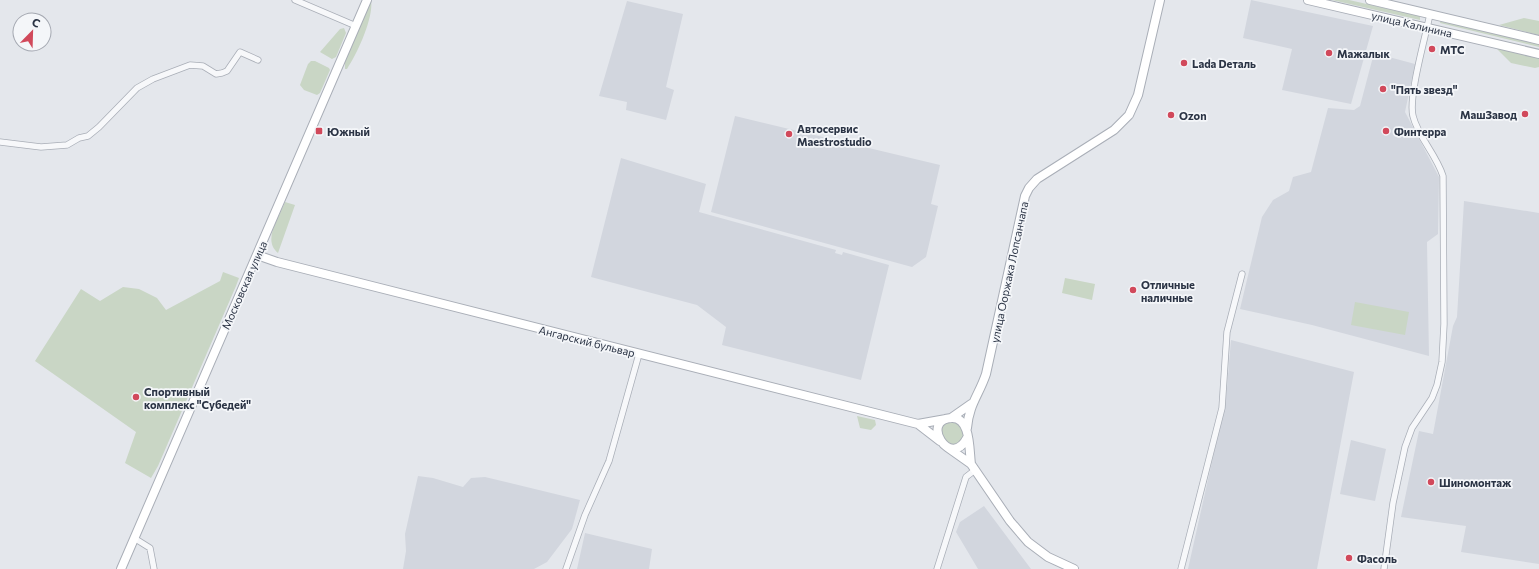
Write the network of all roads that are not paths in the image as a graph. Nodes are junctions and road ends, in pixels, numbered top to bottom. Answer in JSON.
{"nodes":[{"id":1,"x":295,"y":0,"type":"edge"},
{"id":2,"x":367,"y":0,"type":"edge"},
{"id":3,"x":1160,"y":0,"type":"edge"},
{"id":4,"x":1308,"y":0,"type":"edge"},
{"id":5,"x":1370,"y":0,"type":"edge"},
{"id":6,"x":1430,"y":14,"type":"junction"},
{"id":7,"x":356,"y":26,"type":"junction"},
{"id":8,"x":1427,"y":27,"type":"junction"},
{"id":9,"x":1539,"y":40,"type":"edge"},
{"id":10,"x":1539,"y":54,"type":"edge"},
{"id":11,"x":258,"y":60,"type":"dead end"},
{"id":12,"x":0,"y":142,"type":"edge"},
{"id":13,"x":257,"y":255,"type":"junction"},
{"id":14,"x":1242,"y":274,"type":"dead end"},
{"id":15,"x":639,"y":354,"type":"junction"},
{"id":16,"x":971,"y":404,"type":"junction"},
{"id":17,"x":949,"y":419,"type":"junction"},
{"id":18,"x":918,"y":424,"type":"junction"},
{"id":19,"x":967,"y":428,"type":"junction"},
{"id":20,"x":967,"y":438,"type":"junction"},
{"id":21,"x":940,"y":441,"type":"junction"},
{"id":22,"x":947,"y":447,"type":"junction"},
{"id":23,"x":973,"y":467,"type":"junction"},
{"id":24,"x":134,"y":538,"type":"junction"},
{"id":25,"x":121,"y":569,"type":"edge"},
{"id":26,"x":154,"y":569,"type":"edge"},
{"id":27,"x":566,"y":569,"type":"edge"},
{"id":28,"x":937,"y":569,"type":"edge"},
{"id":29,"x":1074,"y":569,"type":"edge"},
{"id":30,"x":1181,"y":569,"type":"edge"},
{"id":31,"x":1384,"y":569,"type":"edge"}],
"edges":[{"from":1,"to":7,"type":"street"},
{"from":2,"to":7,"type":"street","name":"Московская улица"},
{"from":3,"to":16,"type":"street","name":"улица Ооржака Лопсанчапа"},
{"from":4,"to":8,"type":"street","name":"улица Калинина"},
{"from":5,"to":6,"type":"street","name":"улица Калинина"},
{"from":6,"to":8,"type":"street"},
{"from":6,"to":9,"type":"street","name":"улица Калинина"},
{"from":7,"to":13,"type":"street","name":"Московская улица"},
{"from":8,"to":10,"type":"street","name":"улица Калинина"},
{"from":8,"to":31,"type":"street"},
{"from":11,"to":12,"type":"street"},
{"from":13,"to":15,"type":"street","name":"Ангарский бульвар"},
{"from":13,"to":24,"type":"street","name":"Московская улица"},
{"from":14,"to":30,"type":"street"},
{"from":15,"to":18,"type":"street","name":"Ангарский бульвар"},
{"from":15,"to":27,"type":"street"},
{"from":16,"to":17,"type":"street","name":"улица Ооржака Лопсанчапа"},
{"from":16,"to":19,"type":"street","name":"улица Ооржака Лопсанчапа"},
{"from":17,"to":18,"type":"street","name":"Ангарский бульвар"},
{"from":17,"to":19,"type":"street"},
{"from":17,"to":21,"type":"street"},
{"from":18,"to":21,"type":"street","name":"Ангарский бульвар"},
{"from":19,"to":20,"type":"street"},
{"from":20,"to":22,"type":"street"},
{"from":20,"to":23,"type":"street"},
{"from":21,"to":22,"type":"street"},
{"from":22,"to":23,"type":"street"},
{"from":23,"to":28,"type":"street"},
{"from":23,"to":29,"type":"street"},
{"from":24,"to":25,"type":"street","name":"Московская улица"},
{"from":24,"to":26,"type":"street"}]}
